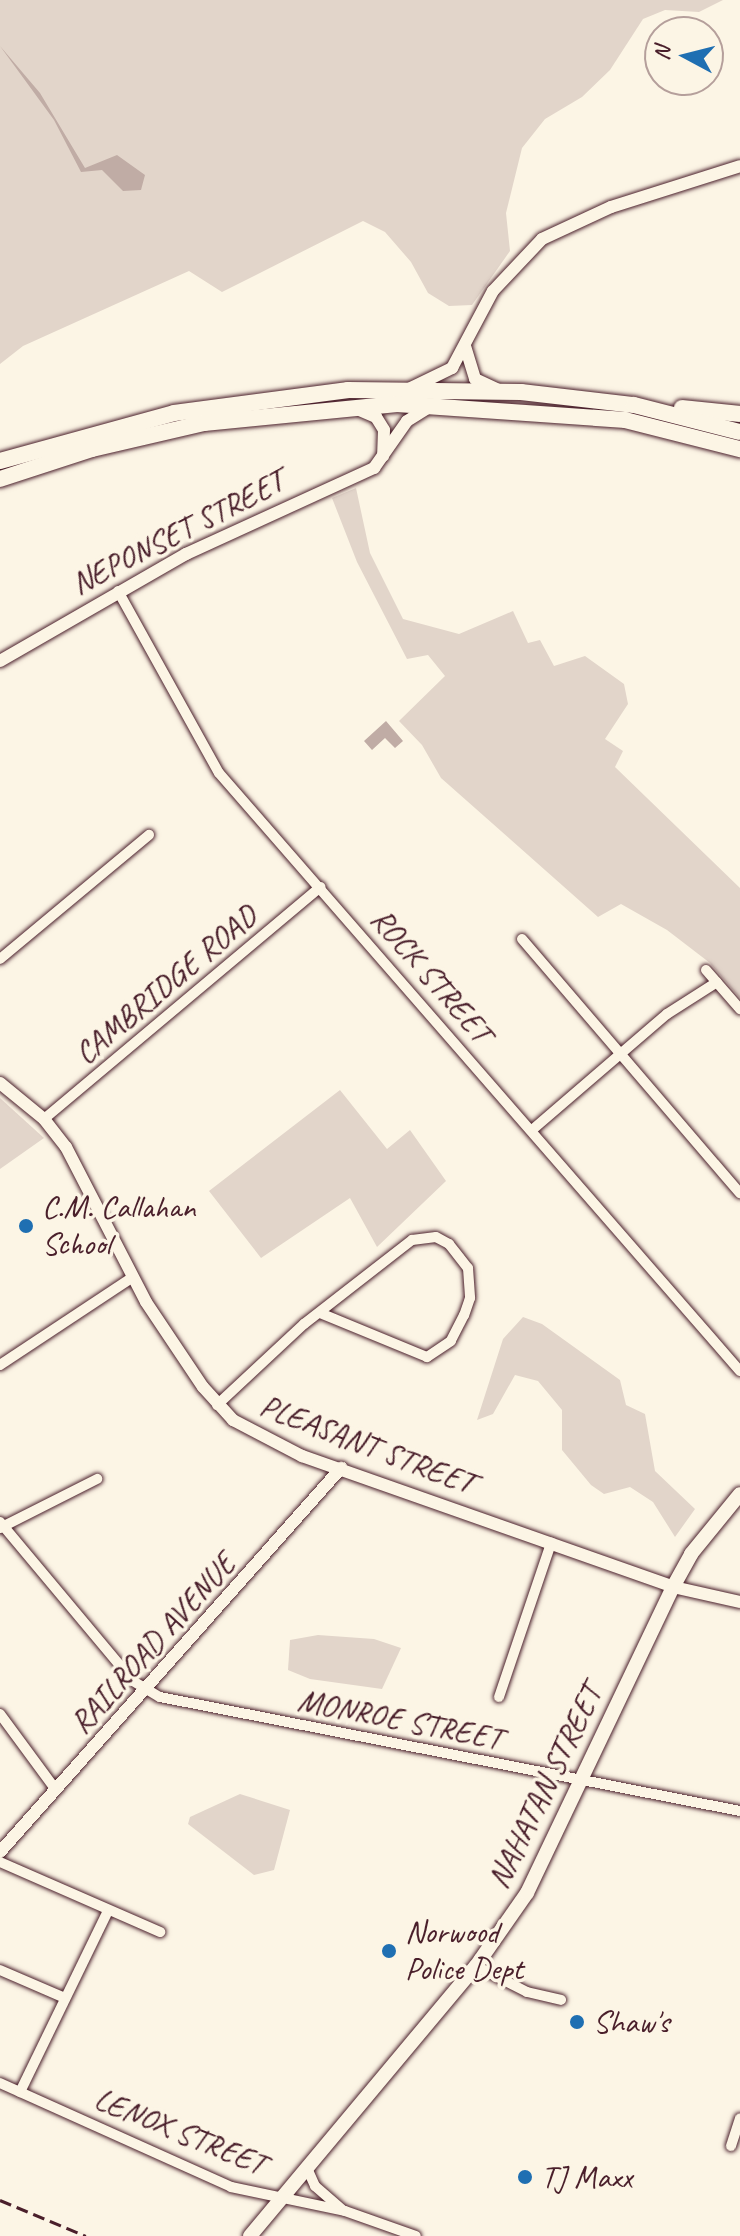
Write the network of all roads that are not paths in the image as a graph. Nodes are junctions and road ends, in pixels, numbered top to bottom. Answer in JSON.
{"nodes":[{"id":1,"x":740,"y":166,"type":"edge"},
{"id":2,"x":465,"y":346,"type":"junction"},
{"id":3,"x":405,"y":390,"type":"junction"},
{"id":4,"x":500,"y":391,"type":"junction"},
{"id":5,"x":436,"y":405,"type":"junction"},
{"id":6,"x":634,"y":405,"type":"junction"},
{"id":7,"x":351,"y":407,"type":"junction"},
{"id":8,"x":740,"y":414,"type":"edge"},
{"id":9,"x":740,"y":432,"type":"edge"},
{"id":10,"x":691,"y":436,"type":"junction"},
{"id":11,"x":740,"y":449,"type":"edge"},
{"id":12,"x":383,"y":459,"type":"junction"},
{"id":13,"x":740,"y":459,"type":"edge"},
{"id":14,"x":0,"y":461,"type":"edge"},
{"id":15,"x":0,"y":479,"type":"edge"},
{"id":16,"x":118,"y":591,"type":"junction"},
{"id":17,"x":0,"y":661,"type":"edge"},
{"id":18,"x":149,"y":835,"type":"dead end"},
{"id":19,"x":320,"y":887,"type":"junction"},
{"id":20,"x":522,"y":939,"type":"dead end"},
{"id":21,"x":0,"y":959,"type":"edge"},
{"id":22,"x":706,"y":970,"type":"dead end"},
{"id":23,"x":717,"y":982,"type":"junction"},
{"id":24,"x":740,"y":1009,"type":"edge"},
{"id":25,"x":622,"y":1052,"type":"junction"},
{"id":26,"x":0,"y":1083,"type":"edge"},
{"id":27,"x":44,"y":1119,"type":"junction"},
{"id":28,"x":532,"y":1130,"type":"junction"},
{"id":29,"x":740,"y":1193,"type":"edge"},
{"id":30,"x":133,"y":1277,"type":"junction"},
{"id":31,"x":320,"y":1313,"type":"junction"},
{"id":32,"x":0,"y":1365,"type":"edge"},
{"id":33,"x":740,"y":1371,"type":"edge"},
{"id":34,"x":217,"y":1405,"type":"junction"},
{"id":35,"x":341,"y":1468,"type":"junction"},
{"id":36,"x":97,"y":1479,"type":"dead end"},
{"id":37,"x":740,"y":1494,"type":"edge"},
{"id":38,"x":1,"y":1525,"type":"edge"},
{"id":39,"x":551,"y":1543,"type":"junction"},
{"id":40,"x":673,"y":1587,"type":"junction"},
{"id":41,"x":740,"y":1602,"type":"edge"},
{"id":42,"x":146,"y":1690,"type":"junction"},
{"id":43,"x":499,"y":1697,"type":"dead end"},
{"id":44,"x":0,"y":1714,"type":"edge"},
{"id":45,"x":582,"y":1780,"type":"junction"},
{"id":46,"x":56,"y":1790,"type":"junction"},
{"id":47,"x":740,"y":1811,"type":"edge"},
{"id":48,"x":0,"y":1852,"type":"edge"},
{"id":49,"x":0,"y":1862,"type":"edge"},
{"id":50,"x":108,"y":1911,"type":"junction"},
{"id":51,"x":160,"y":1932,"type":"dead end"},
{"id":52,"x":476,"y":1966,"type":"junction"},
{"id":53,"x":0,"y":1970,"type":"edge"},
{"id":54,"x":65,"y":1998,"type":"junction"},
{"id":55,"x":561,"y":2000,"type":"dead end"},
{"id":56,"x":0,"y":2083,"type":"edge"},
{"id":57,"x":20,"y":2092,"type":"junction"},
{"id":58,"x":740,"y":2118,"type":"edge"},
{"id":59,"x":731,"y":2146,"type":"dead end"},
{"id":60,"x":307,"y":2168,"type":"junction"},
{"id":61,"x":281,"y":2199,"type":"junction"},
{"id":62,"x":345,"y":2211,"type":"junction"},
{"id":63,"x":250,"y":2236,"type":"edge"},
{"id":64,"x":416,"y":2236,"type":"edge"}],
"edges":[{"from":1,"to":2,"type":"street"},
{"from":2,"to":3,"type":"street"},
{"from":2,"to":4,"type":"street"},
{"from":3,"to":4,"type":"main road"},
{"from":3,"to":14,"type":"main road"},
{"from":4,"to":6,"type":"main road"},
{"from":5,"to":7,"type":"main road"},
{"from":5,"to":10,"type":"main road"},
{"from":5,"to":12,"type":"street"},
{"from":6,"to":8,"type":"main road"},
{"from":6,"to":9,"type":"main road"},
{"from":7,"to":12,"type":"street"},
{"from":7,"to":15,"type":"main road"},
{"from":10,"to":11,"type":"main road"},
{"from":10,"to":13,"type":"main road"},
{"from":12,"to":16,"type":"street","name":"NEPONSET STREET"},
{"from":16,"to":17,"type":"street","name":"NEPONSET STREET"},
{"from":16,"to":19,"type":"street","name":"ROCK STREET"},
{"from":18,"to":21,"type":"street"},
{"from":19,"to":27,"type":"street","name":"CAMBRIDGE ROAD"},
{"from":19,"to":28,"type":"street","name":"ROCK STREET"},
{"from":20,"to":25,"type":"street"},
{"from":22,"to":23,"type":"street"},
{"from":23,"to":24,"type":"street"},
{"from":23,"to":25,"type":"street"},
{"from":25,"to":28,"type":"street"},
{"from":25,"to":29,"type":"street"},
{"from":26,"to":27,"type":"street","name":"PLEASANT STREET"},
{"from":27,"to":30,"type":"street","name":"PLEASANT STREET"},
{"from":28,"to":33,"type":"street","name":"ROCK STREET"},
{"from":30,"to":32,"type":"street"},
{"from":30,"to":34,"type":"street","name":"PLEASANT STREET"},
{"from":31,"to":31,"type":"street"},
{"from":31,"to":34,"type":"street"},
{"from":34,"to":35,"type":"street","name":"PLEASANT STREET"},
{"from":35,"to":39,"type":"street","name":"PLEASANT STREET"},
{"from":35,"to":42,"type":"street","name":"RAILROAD AVENUE"},
{"from":36,"to":38,"type":"street"},
{"from":37,"to":40,"type":"main road","name":"NAHATAN STREET"},
{"from":38,"to":42,"type":"street"},
{"from":39,"to":40,"type":"street","name":"PLEASANT STREET"},
{"from":39,"to":43,"type":"street"},
{"from":40,"to":41,"type":"street","name":"PLEASANT STREET"},
{"from":40,"to":45,"type":"main road","name":"NAHATAN STREET"},
{"from":42,"to":45,"type":"street","name":"MONROE STREET"},
{"from":42,"to":46,"type":"street","name":"RAILROAD AVENUE"},
{"from":44,"to":46,"type":"street"},
{"from":45,"to":47,"type":"street","name":"MONROE STREET"},
{"from":45,"to":52,"type":"main road","name":"NAHATAN STREET"},
{"from":46,"to":48,"type":"street","name":"RAILROAD AVENUE"},
{"from":49,"to":50,"type":"street"},
{"from":50,"to":51,"type":"street"},
{"from":50,"to":54,"type":"street"},
{"from":52,"to":55,"type":"street"},
{"from":52,"to":60,"type":"main road","name":"NAHATAN STREET"},
{"from":53,"to":54,"type":"street"},
{"from":54,"to":57,"type":"street"},
{"from":56,"to":57,"type":"street","name":"LENOX STREET"},
{"from":57,"to":61,"type":"street","name":"LENOX STREET"},
{"from":58,"to":59,"type":"street"},
{"from":60,"to":61,"type":"main road","name":"NAHATAN STREET"},
{"from":60,"to":62,"type":"street","name":"LENOX STREET"},
{"from":61,"to":62,"type":"street","name":"LENOX STREET"},
{"from":61,"to":63,"type":"main road","name":"NAHATAN STREET"},
{"from":62,"to":64,"type":"street","name":"LENOX STREET"}]}
